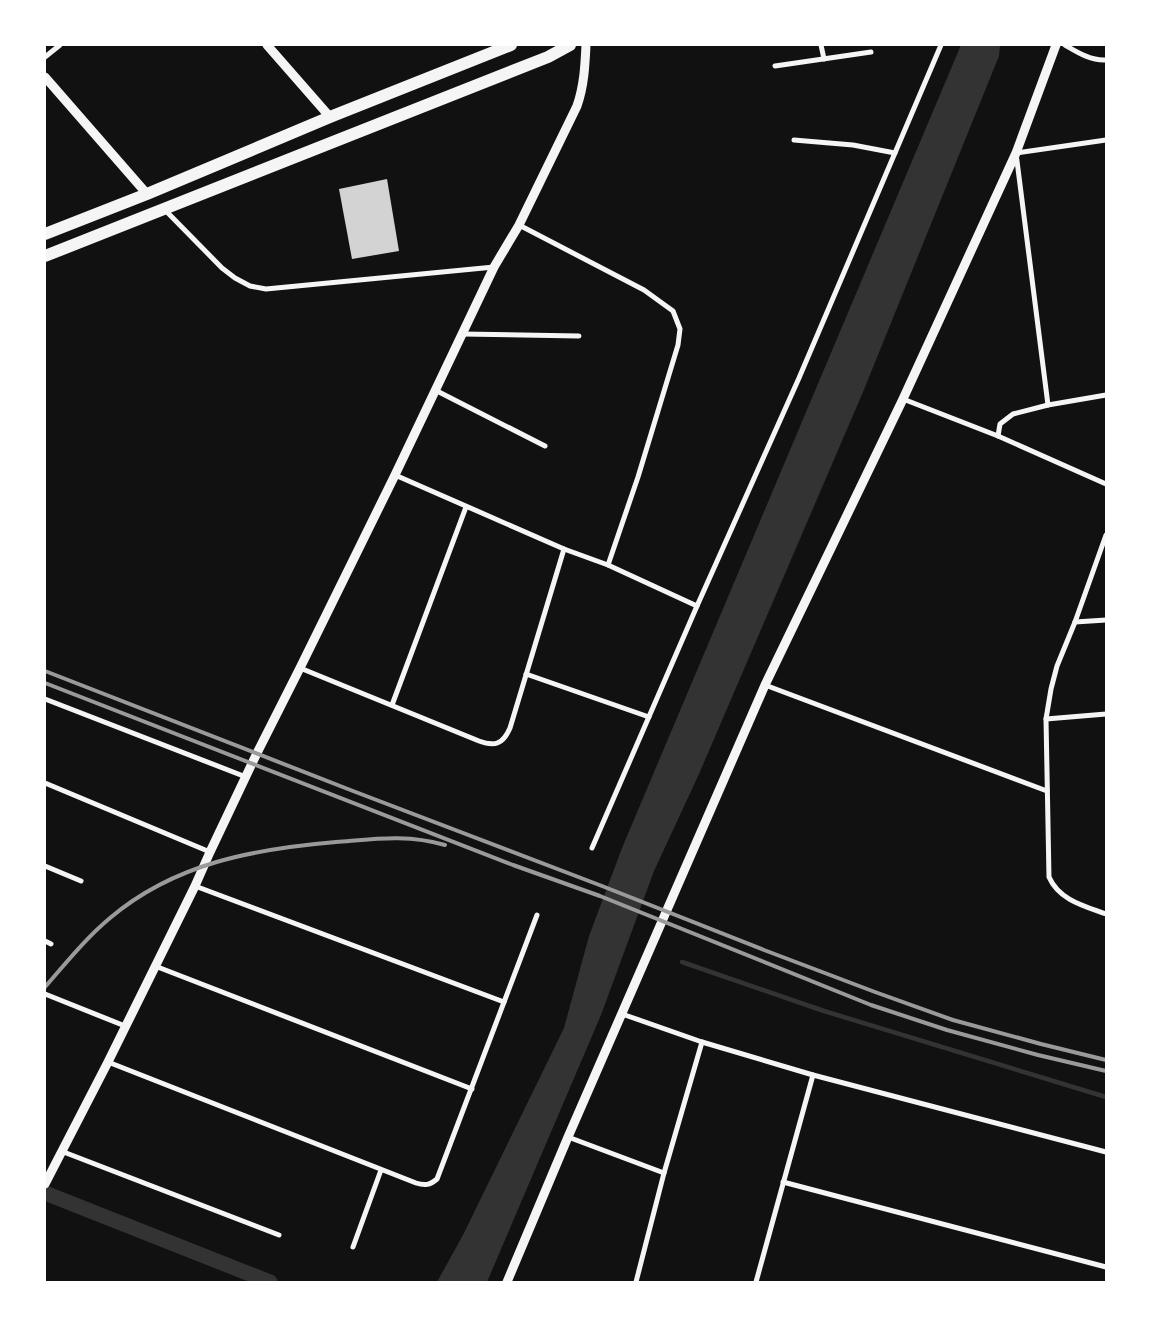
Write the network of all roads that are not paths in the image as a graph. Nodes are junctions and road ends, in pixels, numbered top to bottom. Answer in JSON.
{"nodes":[{"id":1,"x":60,"y":45,"type":"edge"},
{"id":2,"x":267,"y":45,"type":"edge"},
{"id":3,"x":570,"y":45,"type":"edge"},
{"id":4,"x":586,"y":45,"type":"edge"},
{"id":5,"x":822,"y":45,"type":"edge"},
{"id":6,"x":940,"y":45,"type":"edge"},
{"id":7,"x":1056,"y":45,"type":"edge"},
{"id":8,"x":1065,"y":45,"type":"edge"},
{"id":9,"x":506,"y":46,"type":"edge"},
{"id":10,"x":871,"y":52,"type":"dead end"},
{"id":11,"x":45,"y":58,"type":"edge"},
{"id":12,"x":824,"y":59,"type":"junction"},
{"id":13,"x":1106,"y":60,"type":"edge"},
{"id":14,"x":775,"y":66,"type":"dead end"},
{"id":15,"x":45,"y":77,"type":"edge"},
{"id":16,"x":330,"y":117,"type":"junction"},
{"id":17,"x":794,"y":140,"type":"dead end"},
{"id":18,"x":1106,"y":140,"type":"edge"},
{"id":19,"x":895,"y":153,"type":"junction"},
{"id":20,"x":1016,"y":153,"type":"junction"},
{"id":21,"x":147,"y":194,"type":"junction"},
{"id":22,"x":164,"y":209,"type":"junction"},
{"id":23,"x":520,"y":225,"type":"junction"},
{"id":24,"x":45,"y":234,"type":"edge"},
{"id":25,"x":45,"y":256,"type":"edge"},
{"id":26,"x":494,"y":267,"type":"junction"},
{"id":27,"x":462,"y":334,"type":"junction"},
{"id":28,"x":579,"y":336,"type":"dead end"},
{"id":29,"x":435,"y":390,"type":"junction"},
{"id":30,"x":1106,"y":395,"type":"edge"},
{"id":31,"x":903,"y":399,"type":"junction"},
{"id":32,"x":1048,"y":405,"type":"junction"},
{"id":33,"x":998,"y":436,"type":"junction"},
{"id":34,"x":545,"y":446,"type":"dead end"},
{"id":35,"x":395,"y":475,"type":"junction"},
{"id":36,"x":1106,"y":484,"type":"edge"},
{"id":37,"x":466,"y":507,"type":"junction"},
{"id":38,"x":1106,"y":535,"type":"edge"},
{"id":39,"x":564,"y":549,"type":"junction"},
{"id":40,"x":608,"y":565,"type":"junction"},
{"id":41,"x":697,"y":606,"type":"junction"},
{"id":42,"x":1106,"y":620,"type":"edge"},
{"id":43,"x":1075,"y":622,"type":"junction"},
{"id":44,"x":300,"y":668,"type":"junction"},
{"id":45,"x":526,"y":674,"type":"junction"},
{"id":46,"x":766,"y":685,"type":"junction"},
{"id":47,"x":45,"y":699,"type":"edge"},
{"id":48,"x":392,"y":705,"type":"junction"},
{"id":49,"x":1106,"y":714,"type":"edge"},
{"id":50,"x":649,"y":717,"type":"junction"},
{"id":51,"x":1046,"y":719,"type":"junction"},
{"id":52,"x":246,"y":777,"type":"junction"},
{"id":53,"x":45,"y":783,"type":"edge"},
{"id":54,"x":1047,"y":790,"type":"junction"},
{"id":55,"x":592,"y":848,"type":"dead end"},
{"id":56,"x":210,"y":852,"type":"junction"},
{"id":57,"x":45,"y":866,"type":"edge"},
{"id":58,"x":81,"y":881,"type":"dead end"},
{"id":59,"x":195,"y":886,"type":"junction"},
{"id":60,"x":1106,"y":914,"type":"edge"},
{"id":61,"x":537,"y":915,"type":"dead end"},
{"id":62,"x":45,"y":942,"type":"edge"},
{"id":63,"x":51,"y":944,"type":"dead end"},
{"id":64,"x":155,"y":966,"type":"junction"},
{"id":65,"x":45,"y":994,"type":"edge"},
{"id":66,"x":504,"y":1002,"type":"junction"},
{"id":67,"x":622,"y":1014,"type":"junction"},
{"id":68,"x":125,"y":1026,"type":"junction"},
{"id":69,"x":702,"y":1042,"type":"junction"},
{"id":70,"x":108,"y":1062,"type":"junction"},
{"id":71,"x":813,"y":1074,"type":"junction"},
{"id":72,"x":472,"y":1089,"type":"junction"},
{"id":73,"x":568,"y":1137,"type":"junction"},
{"id":74,"x":61,"y":1151,"type":"junction"},
{"id":75,"x":1106,"y":1152,"type":"edge"},
{"id":76,"x":381,"y":1170,"type":"junction"},
{"id":77,"x":664,"y":1173,"type":"junction"},
{"id":78,"x":782,"y":1182,"type":"junction"},
{"id":79,"x":45,"y":1184,"type":"edge"},
{"id":80,"x":279,"y":1235,"type":"dead end"},
{"id":81,"x":353,"y":1247,"type":"dead end"},
{"id":82,"x":1106,"y":1266,"type":"edge"},
{"id":83,"x":508,"y":1282,"type":"edge"},
{"id":84,"x":636,"y":1282,"type":"edge"},
{"id":85,"x":756,"y":1282,"type":"edge"}],
"edges":[{"from":1,"to":11,"type":"street"},
{"from":2,"to":16,"type":"street"},
{"from":3,"to":22,"type":"main road"},
{"from":4,"to":23,"type":"street"},
{"from":5,"to":12,"type":"street"},
{"from":6,"to":19,"type":"street"},
{"from":7,"to":20,"type":"street"},
{"from":8,"to":13,"type":"street"},
{"from":9,"to":16,"type":"main road"},
{"from":10,"to":12,"type":"street"},
{"from":12,"to":14,"type":"street"},
{"from":15,"to":21,"type":"street"},
{"from":16,"to":21,"type":"main road"},
{"from":17,"to":19,"type":"street"},
{"from":18,"to":20,"type":"street"},
{"from":19,"to":41,"type":"street"},
{"from":20,"to":31,"type":"street"},
{"from":20,"to":32,"type":"street"},
{"from":21,"to":24,"type":"main road"},
{"from":22,"to":25,"type":"main road"},
{"from":22,"to":26,"type":"street"},
{"from":23,"to":26,"type":"street"},
{"from":23,"to":40,"type":"street"},
{"from":26,"to":27,"type":"street"},
{"from":27,"to":28,"type":"street"},
{"from":27,"to":29,"type":"street"},
{"from":29,"to":34,"type":"street"},
{"from":29,"to":35,"type":"street"},
{"from":30,"to":32,"type":"street"},
{"from":31,"to":33,"type":"street"},
{"from":31,"to":46,"type":"street"},
{"from":32,"to":33,"type":"street"},
{"from":33,"to":36,"type":"street"},
{"from":35,"to":37,"type":"street"},
{"from":35,"to":44,"type":"street"},
{"from":37,"to":39,"type":"street"},
{"from":37,"to":48,"type":"street"},
{"from":38,"to":43,"type":"street"},
{"from":39,"to":40,"type":"street"},
{"from":39,"to":45,"type":"street"},
{"from":40,"to":41,"type":"street"},
{"from":41,"to":50,"type":"street"},
{"from":42,"to":43,"type":"street"},
{"from":43,"to":51,"type":"street"},
{"from":44,"to":48,"type":"street"},
{"from":44,"to":52,"type":"street"},
{"from":45,"to":48,"type":"street"},
{"from":45,"to":50,"type":"street"},
{"from":46,"to":54,"type":"street"},
{"from":46,"to":67,"type":"street"},
{"from":47,"to":52,"type":"street"},
{"from":49,"to":51,"type":"street"},
{"from":50,"to":55,"type":"street"},
{"from":51,"to":54,"type":"street"},
{"from":52,"to":56,"type":"street"},
{"from":53,"to":56,"type":"street"},
{"from":54,"to":60,"type":"street"},
{"from":56,"to":59,"type":"street"},
{"from":57,"to":58,"type":"street"},
{"from":59,"to":64,"type":"street"},
{"from":59,"to":66,"type":"street"},
{"from":61,"to":66,"type":"street"},
{"from":62,"to":63,"type":"street"},
{"from":64,"to":68,"type":"street"},
{"from":64,"to":72,"type":"street"},
{"from":65,"to":68,"type":"street"},
{"from":66,"to":72,"type":"street"},
{"from":67,"to":69,"type":"street"},
{"from":67,"to":73,"type":"street"},
{"from":68,"to":70,"type":"street"},
{"from":69,"to":71,"type":"street"},
{"from":69,"to":77,"type":"street"},
{"from":70,"to":74,"type":"street"},
{"from":70,"to":76,"type":"street"},
{"from":71,"to":75,"type":"street"},
{"from":71,"to":78,"type":"street"},
{"from":72,"to":76,"type":"street"},
{"from":73,"to":77,"type":"street"},
{"from":73,"to":83,"type":"street"},
{"from":74,"to":79,"type":"street"},
{"from":74,"to":80,"type":"street"},
{"from":76,"to":81,"type":"street"},
{"from":77,"to":84,"type":"street"},
{"from":78,"to":82,"type":"street"},
{"from":78,"to":85,"type":"street"}]}
